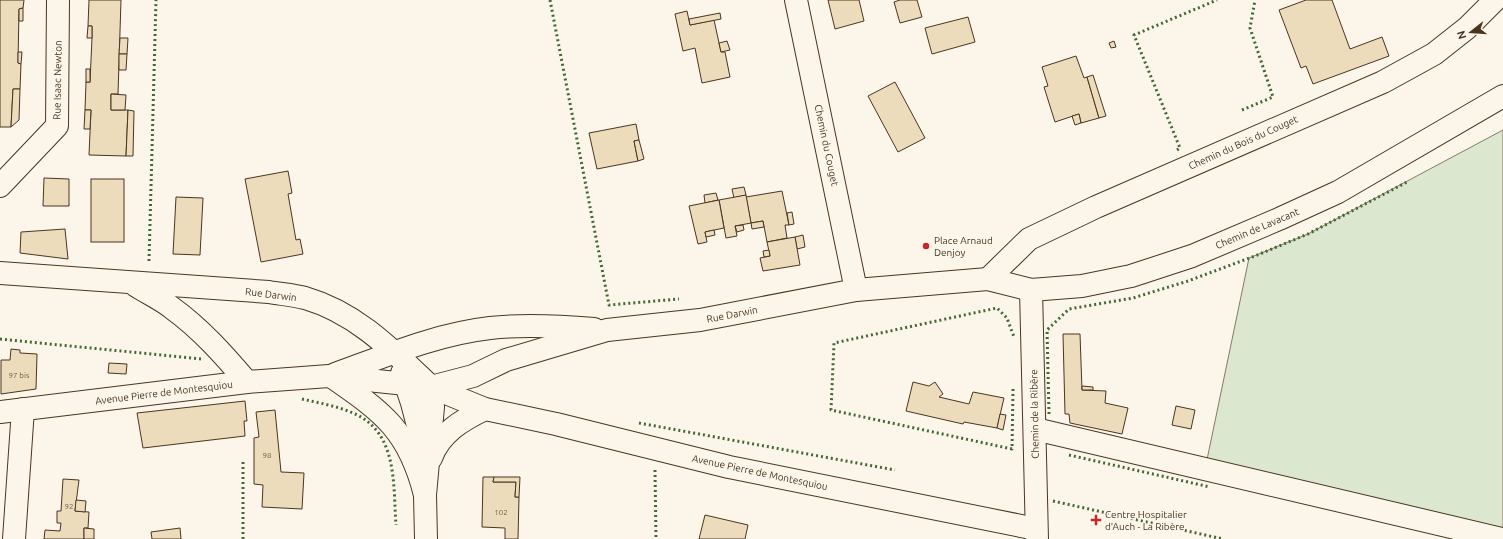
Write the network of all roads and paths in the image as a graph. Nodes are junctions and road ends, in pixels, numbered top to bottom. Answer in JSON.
{"nodes":[{"id":1,"x":58,"y":0,"type":"edge"},
{"id":2,"x":796,"y":0,"type":"edge"},
{"id":3,"x":1495,"y":0,"type":"edge"},
{"id":4,"x":1503,"y":96,"type":"edge"},
{"id":5,"x":0,"y":186,"type":"edge"},
{"id":6,"x":0,"y":273,"type":"edge"},
{"id":7,"x":988,"y":279,"type":"junction"},
{"id":8,"x":132,"y":283,"type":"junction"},
{"id":9,"x":856,"y":290,"type":"junction"},
{"id":10,"x":1031,"y":290,"type":"junction"},
{"id":11,"x":607,"y":330,"type":"junction"},
{"id":12,"x":395,"y":352,"type":"junction"},
{"id":13,"x":329,"y":376,"type":"junction"},
{"id":14,"x":247,"y":382,"type":"junction"},
{"id":15,"x":406,"y":384,"type":"junction"},
{"id":16,"x":431,"y":387,"type":"junction"},
{"id":17,"x":22,"y":409,"type":"junction"},
{"id":18,"x":485,"y":409,"type":"junction"},
{"id":19,"x":0,"y":412,"type":"edge"},
{"id":20,"x":1034,"y":429,"type":"junction"},
{"id":21,"x":428,"y":465,"type":"junction"},
{"id":22,"x":425,"y":495,"type":"junction"},
{"id":23,"x":1036,"y":534,"type":"edge"},
{"id":24,"x":14,"y":539,"type":"edge"},
{"id":25,"x":426,"y":539,"type":"edge"},
{"id":26,"x":1502,"y":539,"type":"edge"}],
"edges":[{"from":1,"to":5,"type":"street","name":"Rue Isaac Newton"},
{"from":2,"to":9,"type":"street","name":"Chemin du Couget"},
{"from":3,"to":7,"type":"street","name":"Chemin du Bois du Couget"},
{"from":4,"to":10,"type":"street","name":"Chemin de Lavacant"},
{"from":6,"to":8,"type":"street","name":"Rue Darwin"},
{"from":7,"to":9,"type":"street"},
{"from":7,"to":10,"type":"street","name":"Chemin de Lavacant"},
{"from":8,"to":12,"type":"street","name":"Rue Darwin"},
{"from":8,"to":14,"type":"street","name":"Rue Darwin"},
{"from":9,"to":11,"type":"street","name":"Rue Darwin"},
{"from":10,"to":20,"type":"street","name":"Chemin de la Ribère"},
{"from":11,"to":12,"type":"street","name":"Rue Darwin"},
{"from":11,"to":16,"type":"street","name":"Rue Darwin"},
{"from":12,"to":13,"type":"street","name":"Avenue Pierre de Montesquiou"},
{"from":12,"to":15,"type":"street"},
{"from":12,"to":16,"type":"street","name":"Rue Darwin"},
{"from":13,"to":14,"type":"street","name":"Avenue Pierre de Montesquiou"},
{"from":13,"to":15,"type":"street","name":"Avenue Pierre de Montesquiou"},
{"from":13,"to":22,"type":"street"},
{"from":14,"to":17,"type":"street","name":"Avenue Pierre de Montesquiou"},
{"from":15,"to":16,"type":"street","name":"Avenue Pierre de Montesquiou"},
{"from":15,"to":21,"type":"street"},
{"from":16,"to":18,"type":"street","name":"Avenue Pierre de Montesquiou"},
{"from":16,"to":21,"type":"street"},
{"from":17,"to":19,"type":"street","name":"Avenue Pierre de Montesquiou"},
{"from":17,"to":24,"type":"street"},
{"from":18,"to":21,"type":"street"},
{"from":18,"to":23,"type":"street","name":"Avenue Pierre de Montesquiou"},
{"from":20,"to":23,"type":"street","name":"Chemin de la Ribère"},
{"from":20,"to":26,"type":"street"},
{"from":21,"to":22,"type":"street"},
{"from":22,"to":25,"type":"street"}]}
